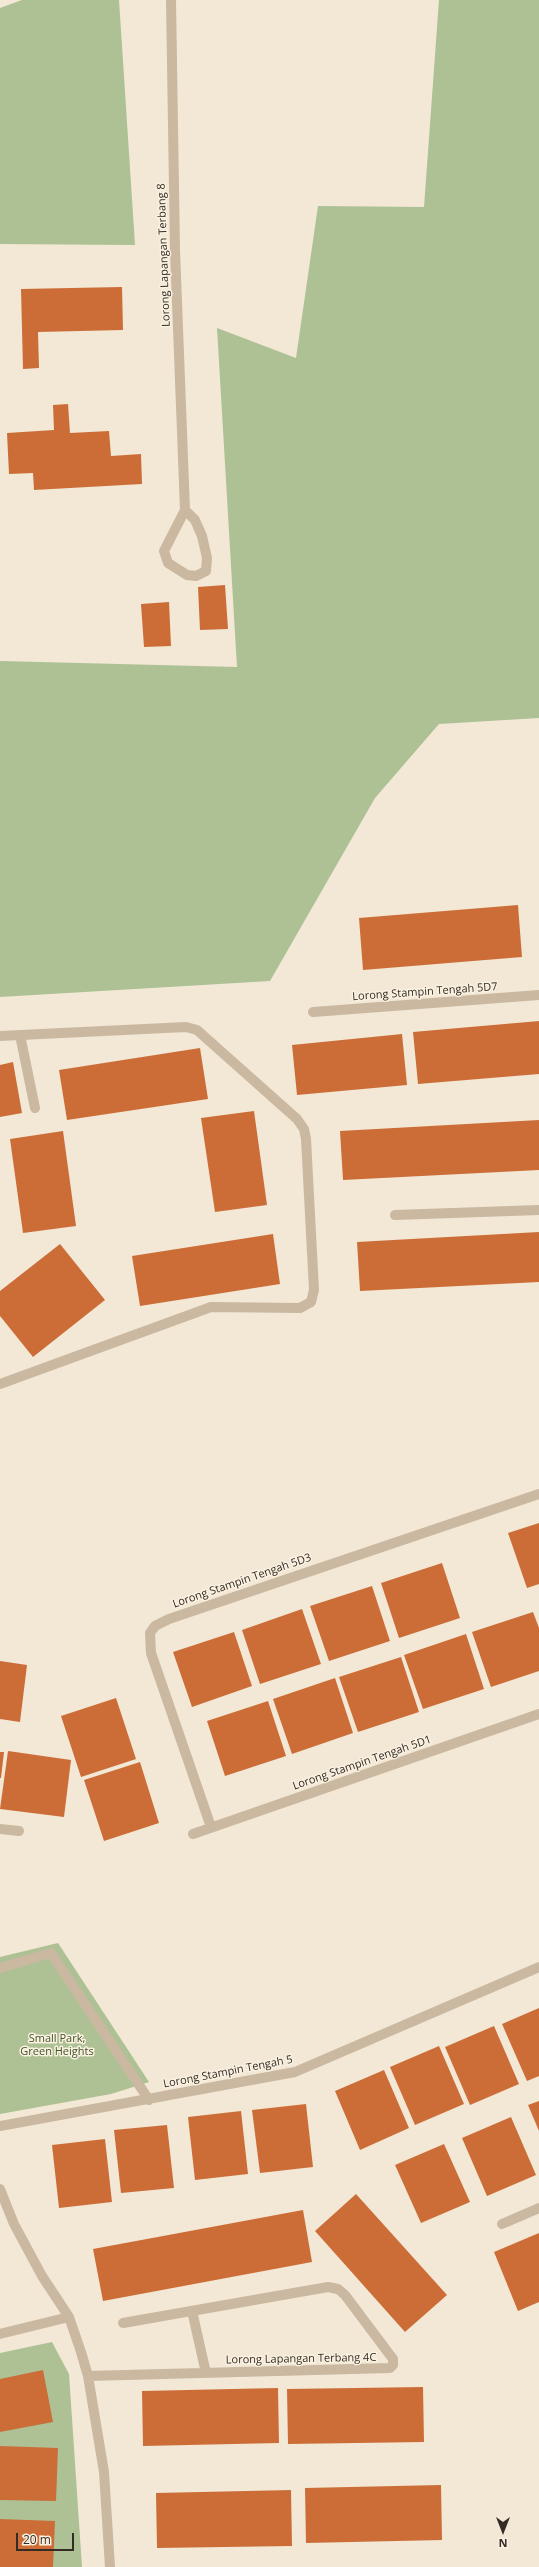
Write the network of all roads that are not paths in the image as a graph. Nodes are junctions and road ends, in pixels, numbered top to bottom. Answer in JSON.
{"nodes":[{"id":1,"x":171,"y":0,"type":"edge"},
{"id":2,"x":185,"y":510,"type":"junction"},
{"id":3,"x":539,"y":995,"type":"edge"},
{"id":4,"x":313,"y":1012,"type":"dead end"},
{"id":5,"x":20,"y":1035,"type":"junction"},
{"id":6,"x":0,"y":1036,"type":"edge"},
{"id":7,"x":35,"y":1108,"type":"dead end"},
{"id":8,"x":539,"y":1210,"type":"edge"},
{"id":9,"x":395,"y":1215,"type":"dead end"},
{"id":10,"x":0,"y":1384,"type":"edge"},
{"id":11,"x":539,"y":1494,"type":"edge"},
{"id":12,"x":539,"y":1714,"type":"edge"},
{"id":13,"x":211,"y":1827,"type":"junction"},
{"id":14,"x":0,"y":1829,"type":"edge"},
{"id":15,"x":19,"y":1831,"type":"dead end"},
{"id":16,"x":193,"y":1834,"type":"dead end"},
{"id":17,"x":539,"y":1967,"type":"edge"},
{"id":18,"x":0,"y":1968,"type":"edge"},
{"id":19,"x":149,"y":2100,"type":"junction"},
{"id":20,"x":0,"y":2126,"type":"edge"},
{"id":21,"x":0,"y":2189,"type":"edge"},
{"id":22,"x":539,"y":2208,"type":"edge"},
{"id":23,"x":502,"y":2224,"type":"dead end"},
{"id":24,"x":192,"y":2311,"type":"junction"},
{"id":25,"x":69,"y":2317,"type":"junction"},
{"id":26,"x":123,"y":2322,"type":"dead end"},
{"id":27,"x":0,"y":2334,"type":"edge"},
{"id":28,"x":206,"y":2373,"type":"junction"},
{"id":29,"x":88,"y":2376,"type":"junction"},
{"id":30,"x":110,"y":2567,"type":"edge"}],
"edges":[{"from":1,"to":2,"type":"street","name":"Lorong Lapangan Terbang 8"},
{"from":2,"to":2,"type":"street"},
{"from":3,"to":4,"type":"street","name":"Lorong Stampin Tengah 5D7"},
{"from":5,"to":6,"type":"street"},
{"from":5,"to":7,"type":"street"},
{"from":5,"to":10,"type":"street"},
{"from":8,"to":9,"type":"street"},
{"from":11,"to":13,"type":"street","name":"Lorong Stampin Tengah 5D3"},
{"from":12,"to":13,"type":"street","name":"Lorong Stampin Tengah 5D1"},
{"from":13,"to":16,"type":"street","name":"Lorong Stampin Tengah 5D1"},
{"from":14,"to":15,"type":"street"},
{"from":17,"to":19,"type":"street","name":"Lorong Stampin Tengah 5"},
{"from":18,"to":19,"type":"street"},
{"from":19,"to":20,"type":"street","name":"Lorong Stampin Tengah 5"},
{"from":21,"to":25,"type":"street"},
{"from":22,"to":23,"type":"street"},
{"from":24,"to":26,"type":"street","name":"Lorong Lapangan Terbang 4C"},
{"from":24,"to":28,"type":"street"},
{"from":24,"to":28,"type":"street","name":"Lorong Lapangan Terbang 4C"},
{"from":25,"to":27,"type":"street"},
{"from":25,"to":29,"type":"street"},
{"from":28,"to":29,"type":"street","name":"Lorong Lapangan Terbang 4C"},
{"from":29,"to":30,"type":"street"}]}
